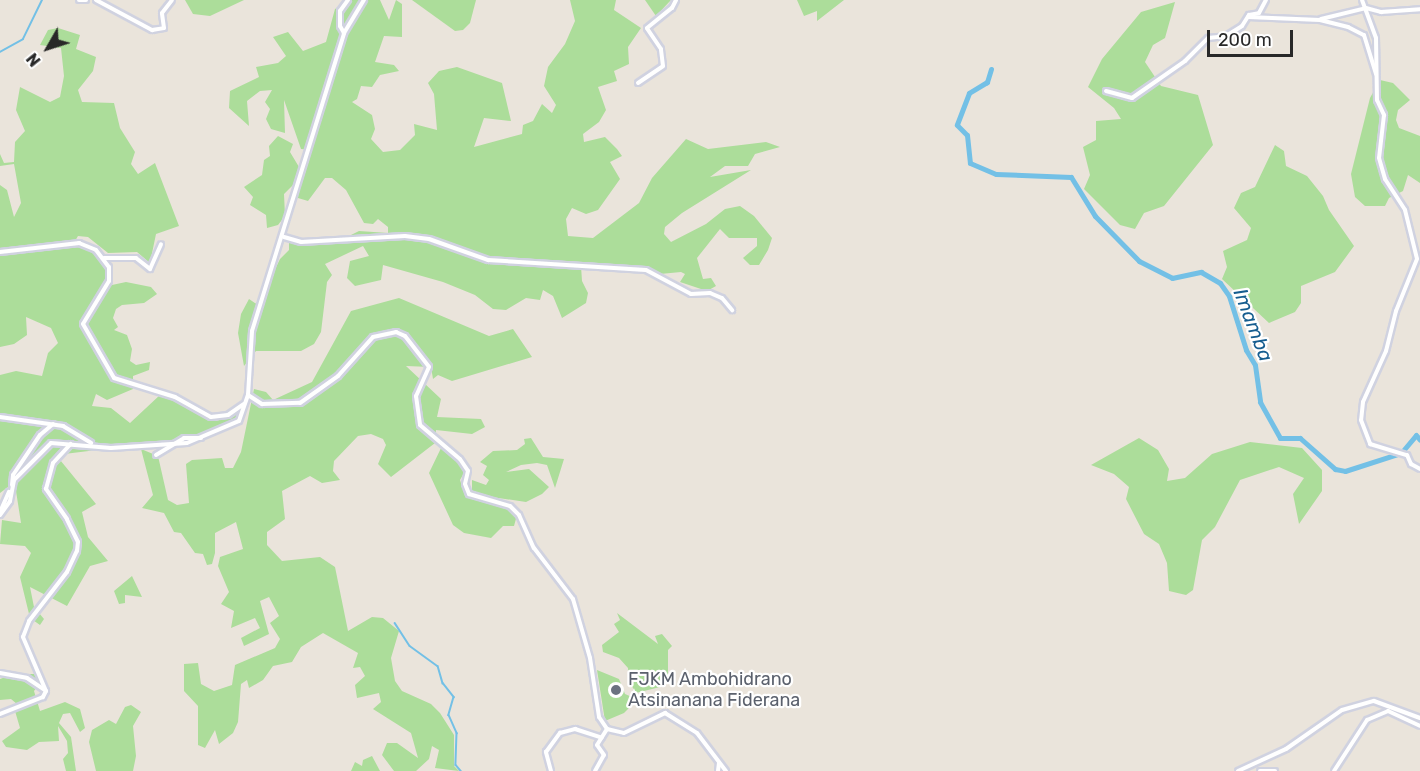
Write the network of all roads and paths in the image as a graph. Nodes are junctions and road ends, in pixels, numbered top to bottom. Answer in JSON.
{"nodes":[{"id":1,"x":79,"y":0,"type":"edge"},
{"id":2,"x":86,"y":0,"type":"edge"},
{"id":3,"x":96,"y":0,"type":"edge"},
{"id":4,"x":172,"y":0,"type":"edge"},
{"id":5,"x":348,"y":0,"type":"edge"},
{"id":6,"x":363,"y":0,"type":"edge"},
{"id":7,"x":676,"y":0,"type":"edge"},
{"id":8,"x":1266,"y":0,"type":"edge"},
{"id":9,"x":1362,"y":0,"type":"edge"},
{"id":10,"x":1366,"y":8,"type":"junction"},
{"id":11,"x":1420,"y":9,"type":"edge"},
{"id":12,"x":1248,"y":18,"type":"junction"},
{"id":13,"x":1320,"y":20,"type":"junction"},
{"id":14,"x":344,"y":33,"type":"junction"},
{"id":15,"x":1378,"y":81,"type":"junction"},
{"id":16,"x":638,"y":83,"type":"dead end"},
{"id":17,"x":1106,"y":91,"type":"dead end"},
{"id":18,"x":284,"y":237,"type":"junction"},
{"id":19,"x":162,"y":244,"type":"dead end"},
{"id":20,"x":0,"y":252,"type":"edge"},
{"id":21,"x":104,"y":258,"type":"junction"},
{"id":22,"x":732,"y":310,"type":"dead end"},
{"id":23,"x":248,"y":395,"type":"junction"},
{"id":24,"x":0,"y":417,"type":"edge"},
{"id":25,"x":54,"y":424,"type":"junction"},
{"id":26,"x":71,"y":443,"type":"junction"},
{"id":27,"x":92,"y":443,"type":"junction"},
{"id":28,"x":174,"y":443,"type":"junction"},
{"id":29,"x":156,"y":455,"type":"dead end"},
{"id":30,"x":1420,"y":469,"type":"edge"},
{"id":31,"x":12,"y":484,"type":"junction"},
{"id":32,"x":0,"y":513,"type":"edge"},
{"id":33,"x":0,"y":673,"type":"edge"},
{"id":34,"x":46,"y":691,"type":"junction"},
{"id":35,"x":0,"y":714,"type":"edge"},
{"id":36,"x":1420,"y":718,"type":"edge"},
{"id":37,"x":1420,"y":726,"type":"edge"},
{"id":38,"x":607,"y":729,"type":"junction"},
{"id":39,"x":602,"y":738,"type":"junction"},
{"id":40,"x":719,"y":762,"type":"junction"},
{"id":41,"x":551,"y":771,"type":"edge"},
{"id":42,"x":595,"y":771,"type":"edge"},
{"id":43,"x":718,"y":771,"type":"edge"},
{"id":44,"x":726,"y":771,"type":"edge"},
{"id":45,"x":1238,"y":771,"type":"edge"},
{"id":46,"x":1260,"y":771,"type":"edge"},
{"id":47,"x":1275,"y":771,"type":"edge"},
{"id":48,"x":1334,"y":771,"type":"edge"}],
"edges":[{"from":1,"to":2,"type":"street"},
{"from":3,"to":4,"type":"street"},
{"from":5,"to":14,"type":"street"},
{"from":6,"to":14,"type":"street"},
{"from":7,"to":16,"type":"street"},
{"from":8,"to":12,"type":"street"},
{"from":9,"to":10,"type":"street"},
{"from":10,"to":11,"type":"street"},
{"from":10,"to":13,"type":"street"},
{"from":10,"to":15,"type":"street"},
{"from":12,"to":13,"type":"street"},
{"from":12,"to":17,"type":"street"},
{"from":13,"to":15,"type":"street"},
{"from":14,"to":18,"type":"street"},
{"from":15,"to":30,"type":"street"},
{"from":18,"to":22,"type":"street"},
{"from":18,"to":23,"type":"street"},
{"from":19,"to":21,"type":"street"},
{"from":20,"to":21,"type":"street"},
{"from":21,"to":23,"type":"street"},
{"from":23,"to":28,"type":"street"},
{"from":23,"to":38,"type":"street"},
{"from":24,"to":25,"type":"street"},
{"from":25,"to":27,"type":"street"},
{"from":25,"to":31,"type":"street"},
{"from":26,"to":27,"type":"street"},
{"from":26,"to":31,"type":"street"},
{"from":26,"to":34,"type":"street"},
{"from":27,"to":28,"type":"street"},
{"from":28,"to":29,"type":"street"},
{"from":31,"to":32,"type":"street"},
{"from":33,"to":34,"type":"street"},
{"from":34,"to":35,"type":"street"},
{"from":36,"to":45,"type":"street"},
{"from":37,"to":48,"type":"street"},
{"from":38,"to":39,"type":"street"},
{"from":38,"to":40,"type":"street"},
{"from":39,"to":41,"type":"street"},
{"from":39,"to":42,"type":"street"},
{"from":40,"to":43,"type":"street"},
{"from":40,"to":44,"type":"street"},
{"from":46,"to":47,"type":"street"}]}
